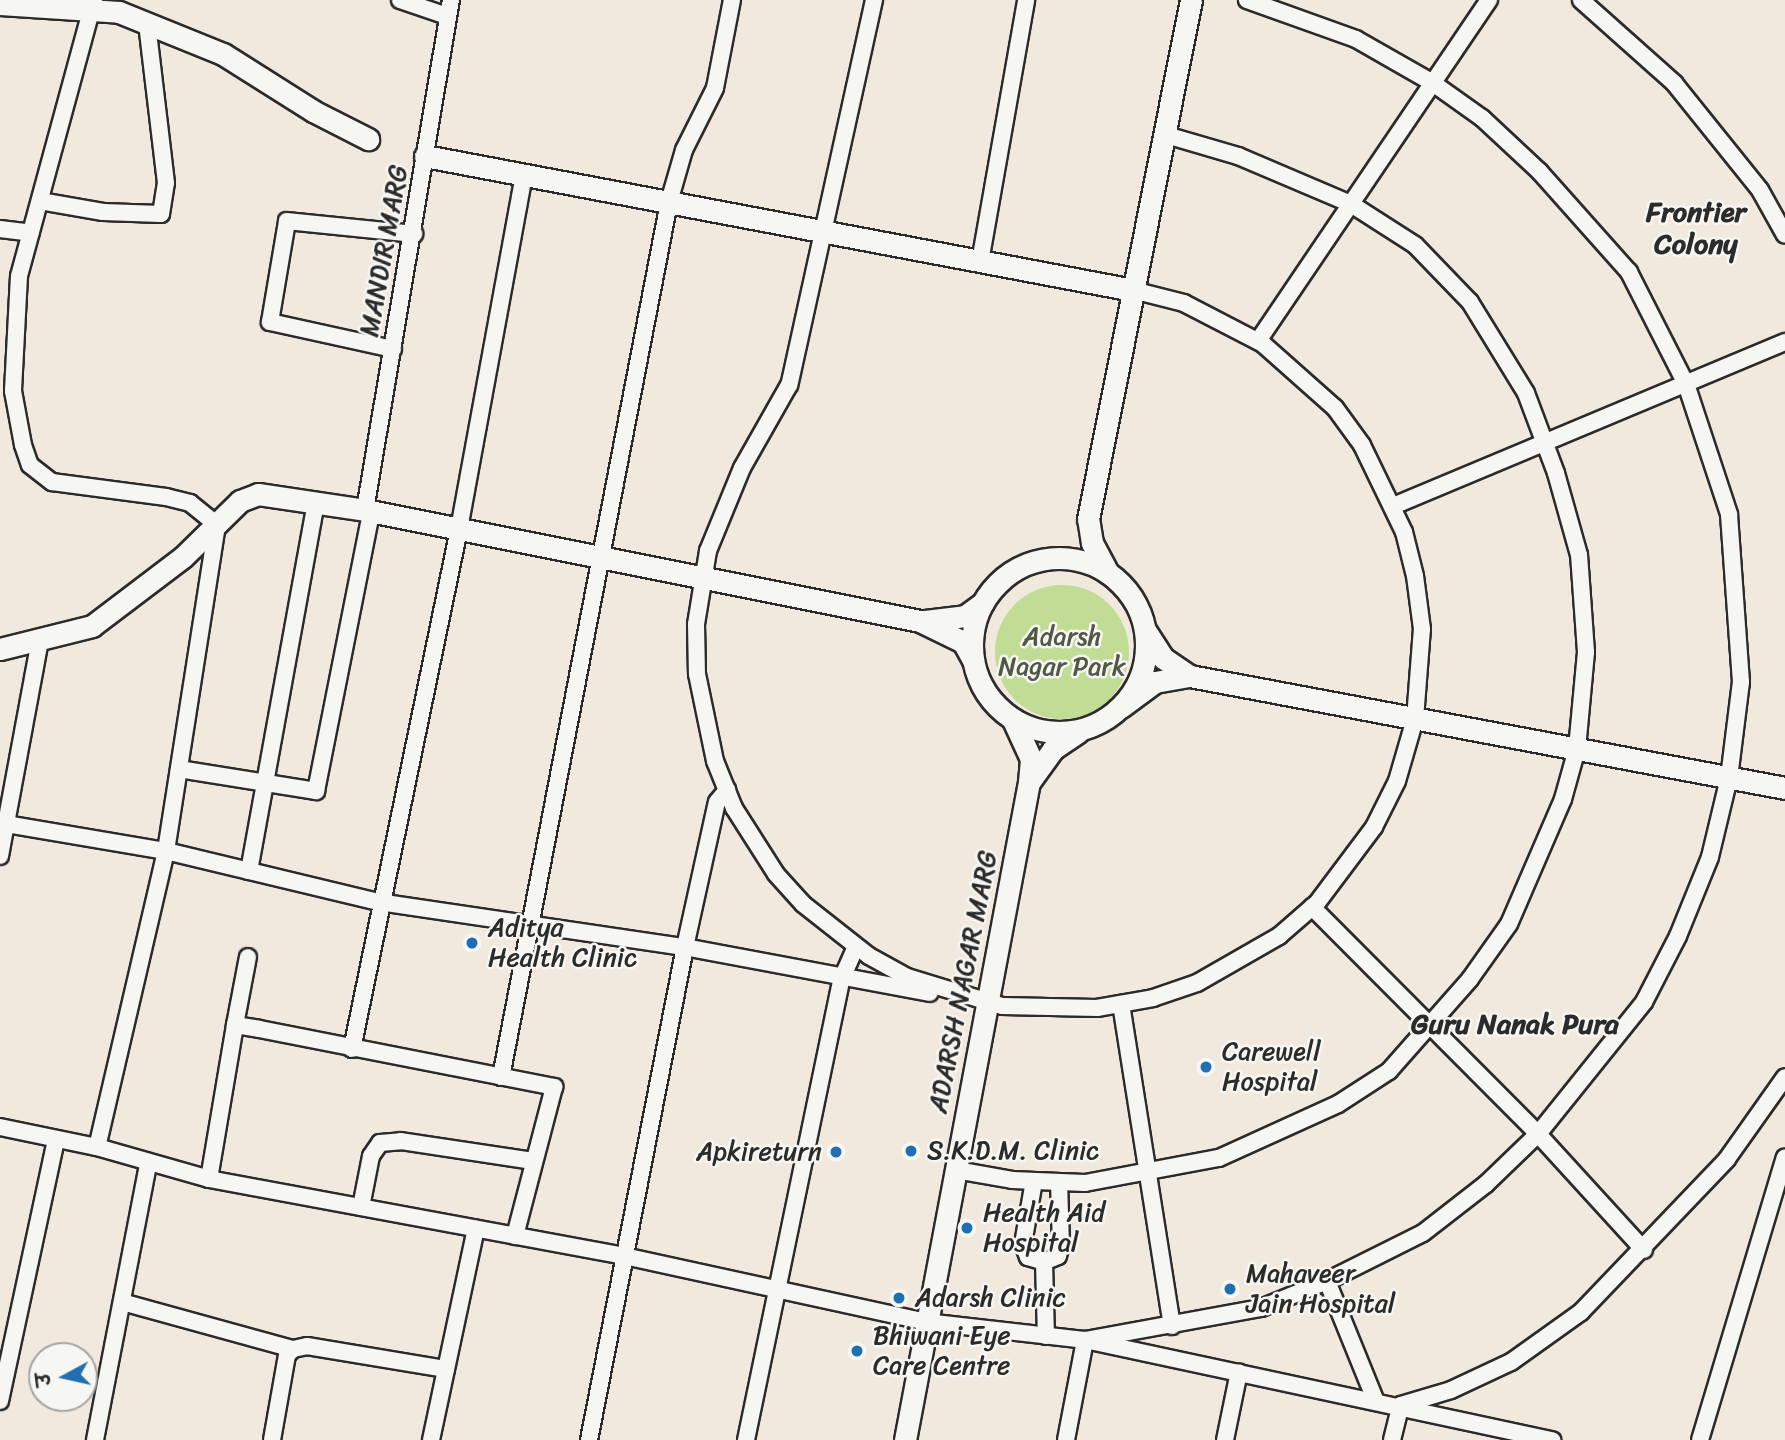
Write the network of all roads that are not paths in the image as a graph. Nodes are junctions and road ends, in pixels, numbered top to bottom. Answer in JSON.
{"nodes":[{"id":1,"x":400,"y":0,"type":"edge"},
{"id":2,"x":732,"y":0,"type":"edge"},
{"id":3,"x":874,"y":0,"type":"edge"},
{"id":4,"x":1026,"y":0,"type":"edge"},
{"id":5,"x":1191,"y":0,"type":"edge"},
{"id":6,"x":1247,"y":0,"type":"edge"},
{"id":7,"x":1489,"y":0,"type":"edge"},
{"id":8,"x":1580,"y":0,"type":"edge"},
{"id":9,"x":0,"y":4,"type":"edge"},
{"id":10,"x":93,"y":5,"type":"edge"},
{"id":11,"x":449,"y":8,"type":"edge"},
{"id":12,"x":147,"y":23,"type":"junction"},
{"id":13,"x":1433,"y":83,"type":"junction"},
{"id":14,"x":1163,"y":134,"type":"junction"},
{"id":15,"x":368,"y":139,"type":"dead end"},
{"id":16,"x":425,"y":156,"type":"junction"},
{"id":17,"x":524,"y":175,"type":"junction"},
{"id":18,"x":40,"y":201,"type":"junction"},
{"id":19,"x":669,"y":202,"type":"junction"},
{"id":20,"x":1351,"y":204,"type":"junction"},
{"id":21,"x":0,"y":229,"type":"edge"},
{"id":22,"x":826,"y":232,"type":"junction"},
{"id":23,"x":31,"y":233,"type":"junction"},
{"id":24,"x":414,"y":234,"type":"junction"},
{"id":25,"x":1785,"y":235,"type":"edge"},
{"id":26,"x":980,"y":262,"type":"junction"},
{"id":27,"x":1133,"y":290,"type":"junction"},
{"id":28,"x":0,"y":300,"type":"edge"},
{"id":29,"x":15,"y":308,"type":"junction"},
{"id":30,"x":1258,"y":341,"type":"junction"},
{"id":31,"x":1785,"y":342,"type":"edge"},
{"id":32,"x":393,"y":349,"type":"junction"},
{"id":33,"x":1686,"y":384,"type":"junction"},
{"id":34,"x":1545,"y":443,"type":"junction"},
{"id":35,"x":316,"y":503,"type":"junction"},
{"id":36,"x":1393,"y":506,"type":"junction"},
{"id":37,"x":368,"y":511,"type":"junction"},
{"id":38,"x":1088,"y":519,"type":"junction"},
{"id":39,"x":218,"y":525,"type":"junction"},
{"id":40,"x":459,"y":529,"type":"junction"},
{"id":41,"x":601,"y":558,"type":"junction"},
{"id":42,"x":1054,"y":558,"type":"junction"},
{"id":43,"x":1108,"y":573,"type":"junction"},
{"id":44,"x":703,"y":578,"type":"junction"},
{"id":45,"x":983,"y":603,"type":"junction"},
{"id":46,"x":920,"y":621,"type":"junction"},
{"id":47,"x":1144,"y":628,"type":"junction"},
{"id":48,"x":40,"y":640,"type":"junction"},
{"id":49,"x":0,"y":649,"type":"edge"},
{"id":50,"x":973,"y":660,"type":"junction"},
{"id":51,"x":1190,"y":676,"type":"junction"},
{"id":52,"x":1121,"y":707,"type":"junction"},
{"id":53,"x":1415,"y":719,"type":"junction"},
{"id":54,"x":1013,"y":720,"type":"junction"},
{"id":55,"x":1083,"y":729,"type":"junction"},
{"id":56,"x":1577,"y":749,"type":"junction"},
{"id":57,"x":179,"y":769,"type":"junction"},
{"id":58,"x":1729,"y":778,"type":"junction"},
{"id":59,"x":1029,"y":782,"type":"junction"},
{"id":60,"x":265,"y":784,"type":"junction"},
{"id":61,"x":1785,"y":789,"type":"edge"},
{"id":62,"x":727,"y":790,"type":"junction"},
{"id":63,"x":3,"y":824,"type":"edge"},
{"id":64,"x":166,"y":851,"type":"junction"},
{"id":65,"x":0,"y":856,"type":"edge"},
{"id":66,"x":249,"y":871,"type":"junction"},
{"id":67,"x":379,"y":902,"type":"junction"},
{"id":68,"x":1312,"y":907,"type":"junction"},
{"id":69,"x":533,"y":922,"type":"junction"},
{"id":70,"x":685,"y":947,"type":"junction"},
{"id":71,"x":856,"y":947,"type":"junction"},
{"id":72,"x":248,"y":957,"type":"dead end"},
{"id":73,"x":842,"y":978,"type":"junction"},
{"id":74,"x":988,"y":1003,"type":"junction"},
{"id":75,"x":1121,"y":1004,"type":"junction"},
{"id":76,"x":235,"y":1025,"type":"junction"},
{"id":77,"x":1430,"y":1025,"type":"junction"},
{"id":78,"x":352,"y":1049,"type":"junction"},
{"id":79,"x":501,"y":1077,"type":"junction"},
{"id":80,"x":1785,"y":1077,"type":"edge"},
{"id":81,"x":0,"y":1127,"type":"edge"},
{"id":82,"x":1538,"y":1134,"type":"junction"},
{"id":83,"x":56,"y":1140,"type":"junction"},
{"id":84,"x":97,"y":1147,"type":"junction"},
{"id":85,"x":1785,"y":1157,"type":"edge"},
{"id":86,"x":533,"y":1161,"type":"junction"},
{"id":87,"x":148,"y":1164,"type":"junction"},
{"id":88,"x":956,"y":1170,"type":"junction"},
{"id":89,"x":1147,"y":1172,"type":"junction"},
{"id":90,"x":209,"y":1179,"type":"junction"},
{"id":91,"x":1034,"y":1181,"type":"junction"},
{"id":92,"x":1059,"y":1182,"type":"junction"},
{"id":93,"x":361,"y":1207,"type":"junction"},
{"id":94,"x":476,"y":1229,"type":"junction"},
{"id":95,"x":515,"y":1236,"type":"junction"},
{"id":96,"x":1644,"y":1250,"type":"junction"},
{"id":97,"x":624,"y":1256,"type":"junction"},
{"id":98,"x":1044,"y":1262,"type":"junction"},
{"id":99,"x":1327,"y":1281,"type":"junction"},
{"id":100,"x":777,"y":1289,"type":"junction"},
{"id":101,"x":122,"y":1302,"type":"junction"},
{"id":102,"x":927,"y":1322,"type":"junction"},
{"id":103,"x":1172,"y":1326,"type":"junction"},
{"id":104,"x":1046,"y":1336,"type":"junction"},
{"id":105,"x":1084,"y":1340,"type":"junction"},
{"id":106,"x":293,"y":1349,"type":"junction"},
{"id":107,"x":446,"y":1369,"type":"junction"},
{"id":108,"x":1239,"y":1372,"type":"junction"},
{"id":109,"x":1374,"y":1399,"type":"junction"},
{"id":110,"x":0,"y":1401,"type":"edge"},
{"id":111,"x":1401,"y":1405,"type":"junction"},
{"id":112,"x":1532,"y":1438,"type":"edge"},
{"id":113,"x":95,"y":1440,"type":"edge"},
{"id":114,"x":272,"y":1440,"type":"edge"},
{"id":115,"x":431,"y":1440,"type":"edge"},
{"id":116,"x":589,"y":1440,"type":"edge"},
{"id":117,"x":746,"y":1440,"type":"edge"},
{"id":118,"x":905,"y":1440,"type":"edge"},
{"id":119,"x":1066,"y":1440,"type":"edge"},
{"id":120,"x":1225,"y":1440,"type":"edge"},
{"id":121,"x":1392,"y":1440,"type":"edge"},
{"id":122,"x":1552,"y":1440,"type":"edge"},
{"id":123,"x":1700,"y":1440,"type":"edge"}],
"edges":[{"from":1,"to":11,"type":"street"},
{"from":2,"to":19,"type":"street"},
{"from":3,"to":22,"type":"street"},
{"from":4,"to":26,"type":"street"},
{"from":5,"to":14,"type":"street"},
{"from":6,"to":13,"type":"street"},
{"from":7,"to":13,"type":"street"},
{"from":8,"to":25,"type":"street"},
{"from":9,"to":10,"type":"street"},
{"from":10,"to":12,"type":"street"},
{"from":10,"to":18,"type":"street"},
{"from":11,"to":16,"type":"street","name":"MANDIR MARG"},
{"from":12,"to":15,"type":"street"},
{"from":12,"to":18,"type":"street"},
{"from":13,"to":20,"type":"street"},
{"from":13,"to":33,"type":"street"},
{"from":14,"to":20,"type":"street"},
{"from":14,"to":27,"type":"street"},
{"from":16,"to":17,"type":"street"},
{"from":16,"to":24,"type":"street","name":"MANDIR MARG"},
{"from":17,"to":19,"type":"street"},
{"from":17,"to":40,"type":"street"},
{"from":18,"to":23,"type":"street"},
{"from":19,"to":22,"type":"street"},
{"from":19,"to":41,"type":"street"},
{"from":20,"to":30,"type":"street"},
{"from":20,"to":34,"type":"street"},
{"from":21,"to":23,"type":"street"},
{"from":22,"to":26,"type":"street"},
{"from":22,"to":44,"type":"street"},
{"from":23,"to":29,"type":"street"},
{"from":24,"to":32,"type":"street","name":"MANDIR MARG"},
{"from":24,"to":32,"type":"street"},
{"from":26,"to":27,"type":"street"},
{"from":27,"to":30,"type":"street"},
{"from":27,"to":38,"type":"street"},
{"from":28,"to":29,"type":"street"},
{"from":29,"to":39,"type":"street"},
{"from":30,"to":36,"type":"street"},
{"from":31,"to":33,"type":"street"},
{"from":32,"to":37,"type":"street","name":"MANDIR MARG"},
{"from":33,"to":34,"type":"street"},
{"from":33,"to":58,"type":"street"},
{"from":34,"to":36,"type":"street"},
{"from":34,"to":56,"type":"street"},
{"from":35,"to":37,"type":"street"},
{"from":35,"to":39,"type":"street"},
{"from":35,"to":60,"type":"street"},
{"from":36,"to":53,"type":"street"},
{"from":37,"to":40,"type":"street"},
{"from":37,"to":60,"type":"street","name":"MANDIR MARG"},
{"from":38,"to":42,"type":"street"},
{"from":38,"to":43,"type":"street"},
{"from":39,"to":48,"type":"street"},
{"from":39,"to":57,"type":"street"},
{"from":40,"to":41,"type":"street"},
{"from":40,"to":67,"type":"street"},
{"from":41,"to":44,"type":"street"},
{"from":41,"to":69,"type":"street"},
{"from":42,"to":43,"type":"street"},
{"from":42,"to":45,"type":"street"},
{"from":43,"to":47,"type":"street"},
{"from":44,"to":46,"type":"street"},
{"from":44,"to":62,"type":"street"},
{"from":45,"to":46,"type":"street"},
{"from":45,"to":50,"type":"street"},
{"from":46,"to":50,"type":"street"},
{"from":47,"to":51,"type":"street"},
{"from":47,"to":52,"type":"street"},
{"from":48,"to":49,"type":"street"},
{"from":48,"to":63,"type":"street"},
{"from":50,"to":54,"type":"street"},
{"from":51,"to":52,"type":"street"},
{"from":51,"to":53,"type":"street"},
{"from":52,"to":55,"type":"street"},
{"from":53,"to":56,"type":"street"},
{"from":53,"to":68,"type":"street"},
{"from":54,"to":55,"type":"street"},
{"from":54,"to":59,"type":"street"},
{"from":55,"to":59,"type":"street"},
{"from":56,"to":58,"type":"street"},
{"from":56,"to":77,"type":"street"},
{"from":57,"to":60,"type":"street"},
{"from":57,"to":64,"type":"street"},
{"from":58,"to":61,"type":"street"},
{"from":58,"to":82,"type":"street"},
{"from":59,"to":74,"type":"street","name":"ADARSH NAGAR MARG"},
{"from":60,"to":66,"type":"street"},
{"from":62,"to":70,"type":"street"},
{"from":62,"to":71,"type":"street"},
{"from":63,"to":64,"type":"street"},
{"from":63,"to":65,"type":"street"},
{"from":64,"to":66,"type":"street"},
{"from":64,"to":84,"type":"street"},
{"from":66,"to":67,"type":"street"},
{"from":67,"to":69,"type":"street"},
{"from":67,"to":78,"type":"street"},
{"from":68,"to":75,"type":"street"},
{"from":68,"to":77,"type":"street"},
{"from":69,"to":70,"type":"street"},
{"from":69,"to":79,"type":"street"},
{"from":70,"to":73,"type":"street"},
{"from":70,"to":97,"type":"street"},
{"from":71,"to":73,"type":"street"},
{"from":71,"to":74,"type":"street"},
{"from":72,"to":76,"type":"street"},
{"from":73,"to":74,"type":"street"},
{"from":73,"to":100,"type":"street"},
{"from":74,"to":75,"type":"street"},
{"from":74,"to":88,"type":"street","name":"ADARSH NAGAR MARG"},
{"from":75,"to":89,"type":"street"},
{"from":76,"to":78,"type":"street"},
{"from":76,"to":90,"type":"street"},
{"from":77,"to":82,"type":"street"},
{"from":77,"to":89,"type":"street"},
{"from":78,"to":79,"type":"street"},
{"from":79,"to":86,"type":"street"},
{"from":80,"to":96,"type":"street"},
{"from":81,"to":83,"type":"street"},
{"from":82,"to":96,"type":"street"},
{"from":82,"to":99,"type":"street"},
{"from":83,"to":84,"type":"street"},
{"from":83,"to":110,"type":"street"},
{"from":84,"to":87,"type":"street"},
{"from":85,"to":123,"type":"street"},
{"from":86,"to":93,"type":"street"},
{"from":86,"to":95,"type":"street"},
{"from":87,"to":90,"type":"street"},
{"from":87,"to":101,"type":"street"},
{"from":88,"to":91,"type":"street"},
{"from":88,"to":102,"type":"street","name":"ADARSH NAGAR MARG"},
{"from":89,"to":92,"type":"street"},
{"from":89,"to":103,"type":"street"},
{"from":90,"to":93,"type":"street"},
{"from":91,"to":92,"type":"street"},
{"from":91,"to":98,"type":"street"},
{"from":92,"to":98,"type":"street"},
{"from":93,"to":94,"type":"street"},
{"from":94,"to":95,"type":"street"},
{"from":94,"to":107,"type":"street"},
{"from":95,"to":97,"type":"street"},
{"from":96,"to":111,"type":"street"},
{"from":97,"to":100,"type":"street"},
{"from":97,"to":116,"type":"street"},
{"from":98,"to":104,"type":"street"},
{"from":99,"to":103,"type":"street"},
{"from":99,"to":109,"type":"street"},
{"from":100,"to":102,"type":"street"},
{"from":100,"to":117,"type":"street"},
{"from":101,"to":106,"type":"street"},
{"from":101,"to":113,"type":"street"},
{"from":102,"to":104,"type":"street"},
{"from":102,"to":118,"type":"street","name":"ADARSH NAGAR MARG"},
{"from":103,"to":105,"type":"street"},
{"from":104,"to":105,"type":"street"},
{"from":105,"to":108,"type":"street"},
{"from":105,"to":119,"type":"street"},
{"from":106,"to":107,"type":"street"},
{"from":106,"to":114,"type":"street"},
{"from":107,"to":115,"type":"street"},
{"from":108,"to":109,"type":"street"},
{"from":108,"to":120,"type":"street"},
{"from":109,"to":111,"type":"street"},
{"from":111,"to":112,"type":"street"},
{"from":111,"to":121,"type":"street"},
{"from":112,"to":122,"type":"street"}]}
